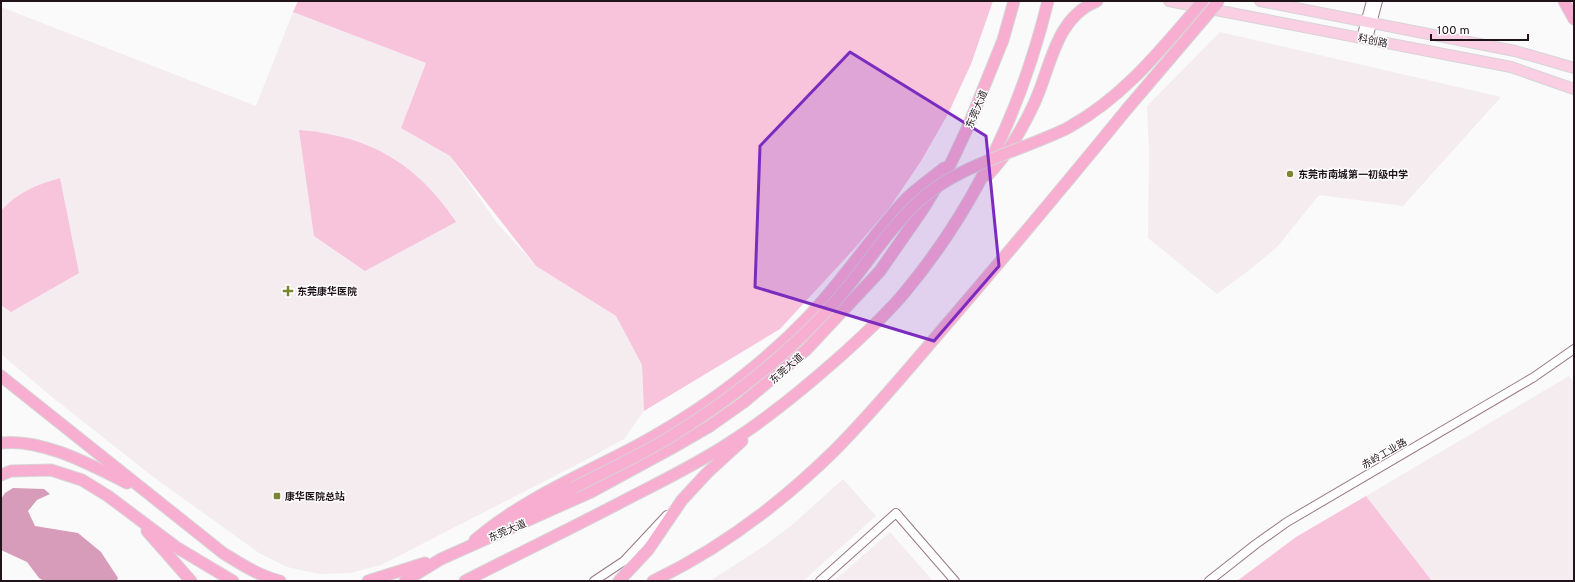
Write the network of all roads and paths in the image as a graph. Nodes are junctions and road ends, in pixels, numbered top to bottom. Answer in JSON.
{"nodes":[{"id":1,"x":1014,"y":1,"type":"edge"},
{"id":2,"x":1048,"y":1,"type":"edge"},
{"id":3,"x":1097,"y":1,"type":"edge"},
{"id":4,"x":1169,"y":1,"type":"edge"},
{"id":5,"x":1203,"y":1,"type":"edge"},
{"id":6,"x":1219,"y":1,"type":"edge"},
{"id":7,"x":1260,"y":1,"type":"edge"},
{"id":8,"x":1371,"y":1,"type":"edge"},
{"id":9,"x":1378,"y":1,"type":"edge"},
{"id":10,"x":1564,"y":1,"type":"edge"},
{"id":11,"x":1574,"y":18,"type":"edge"},
{"id":12,"x":1368,"y":22,"type":"junction"},
{"id":13,"x":1364,"y":38,"type":"junction"},
{"id":14,"x":1574,"y":68,"type":"edge"},
{"id":15,"x":1574,"y":89,"type":"edge"},
{"id":16,"x":950,"y":163,"type":"junction"},
{"id":17,"x":973,"y":192,"type":"junction"},
{"id":18,"x":1574,"y":349,"type":"edge"},
{"id":19,"x":1,"y":376,"type":"edge"},
{"id":20,"x":784,"y":404,"type":"junction"},
{"id":21,"x":1,"y":443,"type":"edge"},
{"id":22,"x":1,"y":467,"type":"edge"},
{"id":23,"x":51,"y":470,"type":"junction"},
{"id":24,"x":1,"y":475,"type":"edge"},
{"id":25,"x":149,"y":495,"type":"junction"},
{"id":26,"x":682,"y":500,"type":"junction"},
{"id":27,"x":124,"y":508,"type":"junction"},
{"id":28,"x":470,"y":545,"type":"junction"},
{"id":29,"x":458,"y":551,"type":"junction"},
{"id":30,"x":176,"y":564,"type":"junction"},
{"id":31,"x":275,"y":580,"type":"edge"},
{"id":32,"x":186,"y":581,"type":"edge"},
{"id":33,"x":191,"y":581,"type":"edge"},
{"id":34,"x":233,"y":581,"type":"edge"},
{"id":35,"x":368,"y":581,"type":"edge"},
{"id":36,"x":405,"y":581,"type":"edge"},
{"id":37,"x":465,"y":581,"type":"edge"},
{"id":38,"x":594,"y":581,"type":"edge"},
{"id":39,"x":619,"y":581,"type":"edge"},
{"id":40,"x":653,"y":581,"type":"edge"},
{"id":41,"x":820,"y":581,"type":"edge"},
{"id":42,"x":955,"y":581,"type":"edge"},
{"id":43,"x":1209,"y":581,"type":"edge"}],
"edges":[{"from":1,"to":16,"type":"highway","name":"东莞大道"},
{"from":2,"to":17,"type":"highway"},
{"from":3,"to":17,"type":"highway"},
{"from":4,"to":13,"type":"main road","name":"科创路"},
{"from":5,"to":28,"type":"highway","bridge":true},
{"from":6,"to":40,"type":"highway","bridge":true},
{"from":7,"to":12,"type":"main road","name":"科创路"},
{"from":8,"to":12,"type":"street"},
{"from":9,"to":12,"type":"street"},
{"from":10,"to":11,"type":"highway"},
{"from":12,"to":13,"type":"street"},
{"from":12,"to":14,"type":"main road","name":"科创路"},
{"from":13,"to":15,"type":"main road","name":"科创路"},
{"from":16,"to":28,"type":"highway"},
{"from":16,"to":28,"type":"highway","name":"东莞大道"},
{"from":17,"to":20,"type":"highway"},
{"from":18,"to":43,"type":"street","name":"赤岭工业路"},
{"from":19,"to":25,"type":"highway"},
{"from":20,"to":26,"type":"highway"},
{"from":20,"to":37,"type":"highway"},
{"from":21,"to":25,"type":"highway"},
{"from":22,"to":23,"type":"highway"},
{"from":23,"to":24,"type":"highway"},
{"from":23,"to":27,"type":"highway"},
{"from":25,"to":31,"type":"highway"},
{"from":26,"to":38,"type":"street"},
{"from":26,"to":39,"type":"highway"},
{"from":27,"to":30,"type":"highway"},
{"from":27,"to":34,"type":"highway"},
{"from":28,"to":29,"type":"highway","name":"东莞大道"},
{"from":29,"to":35,"type":"highway"},
{"from":29,"to":36,"type":"highway","name":"东莞大道"},
{"from":30,"to":32,"type":"highway"},
{"from":30,"to":33,"type":"highway"},
{"from":41,"to":42,"type":"street"}]}
